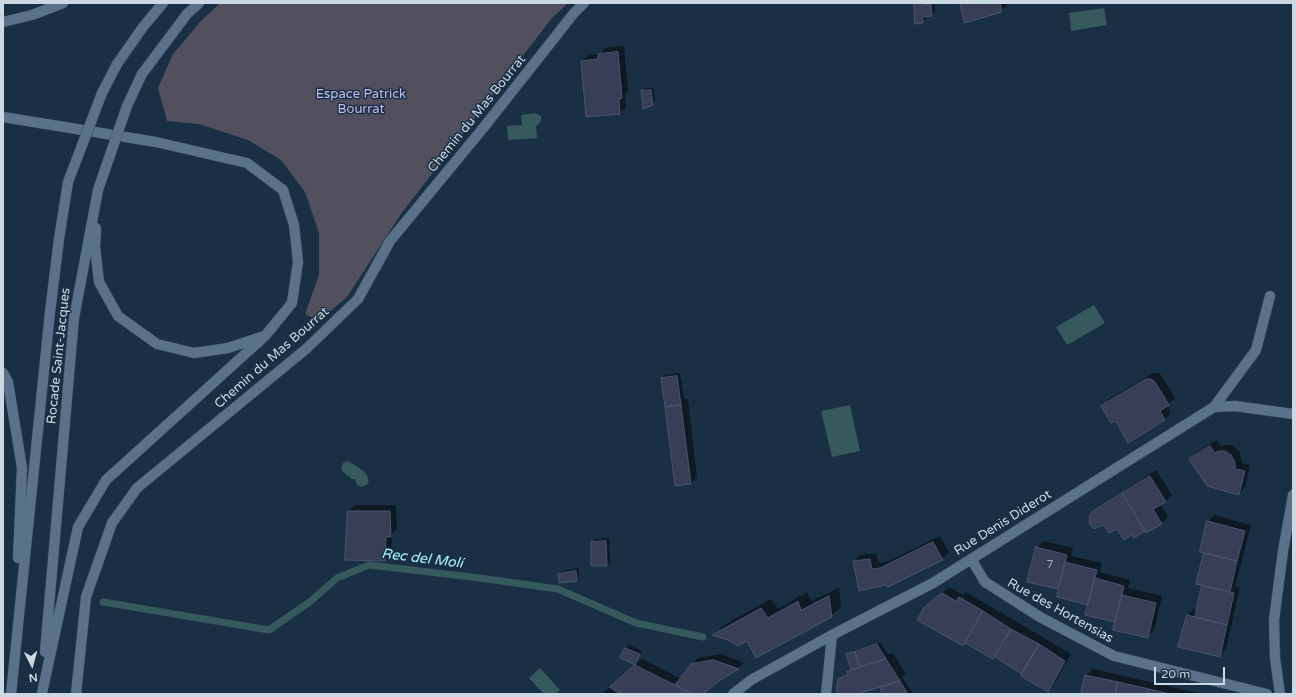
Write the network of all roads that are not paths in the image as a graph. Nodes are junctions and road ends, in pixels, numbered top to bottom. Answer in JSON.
{"nodes":[{"id":1,"x":63,"y":3,"type":"edge"},
{"id":2,"x":163,"y":3,"type":"edge"},
{"id":3,"x":199,"y":3,"type":"edge"},
{"id":4,"x":584,"y":3,"type":"edge"},
{"id":5,"x":3,"y":22,"type":"edge"},
{"id":6,"x":3,"y":116,"type":"edge"},
{"id":7,"x":30,"y":120,"type":"junction"},
{"id":8,"x":3,"y":121,"type":"edge"},
{"id":9,"x":98,"y":190,"type":"junction"},
{"id":10,"x":1270,"y":296,"type":"dead end"},
{"id":11,"x":265,"y":336,"type":"junction"},
{"id":12,"x":3,"y":373,"type":"edge"},
{"id":13,"x":1214,"y":407,"type":"junction"},
{"id":14,"x":1293,"y":414,"type":"edge"},
{"id":15,"x":1293,"y":495,"type":"edge"},
{"id":16,"x":971,"y":559,"type":"junction"},
{"id":17,"x":832,"y":635,"type":"junction"},
{"id":18,"x":14,"y":658,"type":"junction"},
{"id":19,"x":11,"y":694,"type":"edge"},
{"id":20,"x":42,"y":694,"type":"edge"},
{"id":21,"x":76,"y":694,"type":"edge"},
{"id":22,"x":733,"y":694,"type":"edge"},
{"id":23,"x":826,"y":694,"type":"edge"},
{"id":24,"x":1267,"y":694,"type":"edge"},
{"id":25,"x":1280,"y":694,"type":"edge"}],
"edges":[{"from":1,"to":5,"type":"main road"},
{"from":2,"to":18,"type":"main road","name":"Rocade Saint-Jacques","bridge":true},
{"from":3,"to":9,"type":"main road","name":"Rocade Saint-Jacques","bridge":true},
{"from":4,"to":21,"type":"main road","name":"Chemin du Mas Bourrat"},
{"from":6,"to":7,"type":"main road"},
{"from":7,"to":8,"type":"main road"},
{"from":7,"to":11,"type":"main road"},
{"from":9,"to":11,"type":"main road"},
{"from":9,"to":20,"type":"main road","name":"Rocade Saint-Jacques"},
{"from":10,"to":13,"type":"main road"},
{"from":11,"to":20,"type":"main road"},
{"from":12,"to":18,"type":"main road"},
{"from":13,"to":14,"type":"main road","name":"Rue Denis Diderot"},
{"from":13,"to":16,"type":"main road","name":"Rue Denis Diderot"},
{"from":15,"to":25,"type":"main road"},
{"from":16,"to":17,"type":"main road","name":"Rue Denis Diderot"},
{"from":16,"to":24,"type":"main road","name":"Rue des Hortensias"},
{"from":17,"to":22,"type":"main road","name":"Rue Denis Diderot"},
{"from":17,"to":23,"type":"main road"},
{"from":18,"to":19,"type":"main road","name":"Rocade Saint-Jacques"}]}
